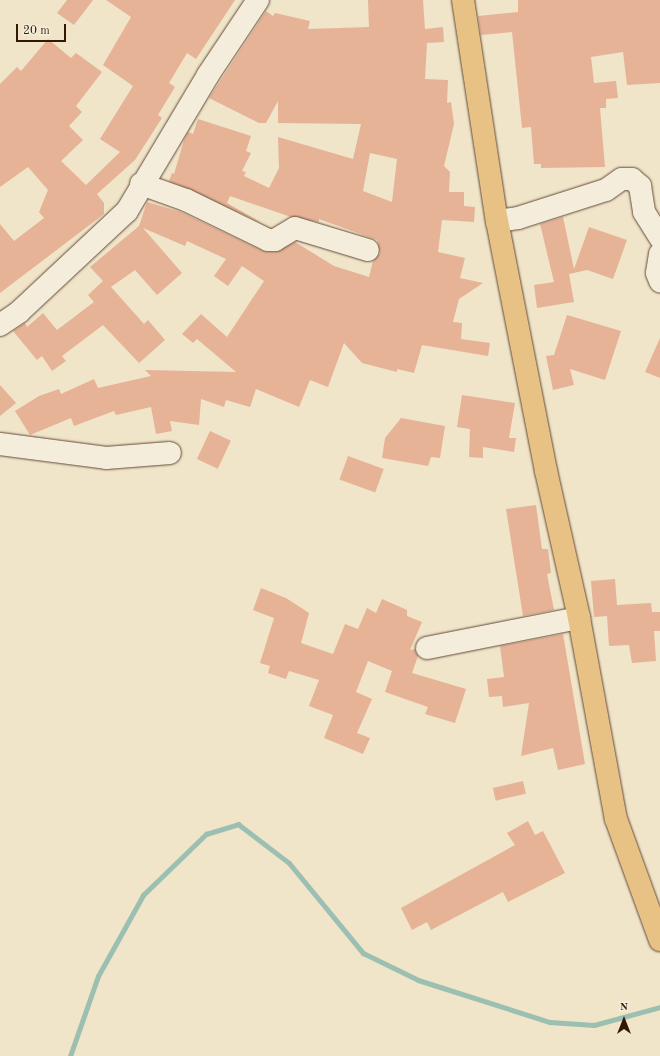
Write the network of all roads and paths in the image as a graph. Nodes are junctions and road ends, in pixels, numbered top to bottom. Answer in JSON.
{"nodes":[{"id":1,"x":258,"y":0,"type":"edge"},
{"id":2,"x":463,"y":0,"type":"edge"},
{"id":3,"x":142,"y":184,"type":"junction"},
{"id":4,"x":497,"y":222,"type":"junction"},
{"id":5,"x":660,"y":238,"type":"edge"},
{"id":6,"x":368,"y":250,"type":"dead end"},
{"id":7,"x":660,"y":254,"type":"edge"},
{"id":8,"x":660,"y":282,"type":"edge"},
{"id":9,"x":0,"y":325,"type":"edge"},
{"id":10,"x":0,"y":444,"type":"edge"},
{"id":11,"x":170,"y":453,"type":"dead end"},
{"id":12,"x":579,"y":618,"type":"junction"},
{"id":13,"x":427,"y":648,"type":"dead end"},
{"id":14,"x":660,"y":940,"type":"edge"}],
"edges":[{"from":1,"to":3,"type":"street"},
{"from":2,"to":4,"type":"highway"},
{"from":3,"to":6,"type":"street"},
{"from":3,"to":9,"type":"street"},
{"from":4,"to":5,"type":"street"},
{"from":4,"to":12,"type":"highway"},
{"from":7,"to":8,"type":"street"},
{"from":10,"to":11,"type":"street"},
{"from":12,"to":13,"type":"street"},
{"from":12,"to":14,"type":"highway"}]}
